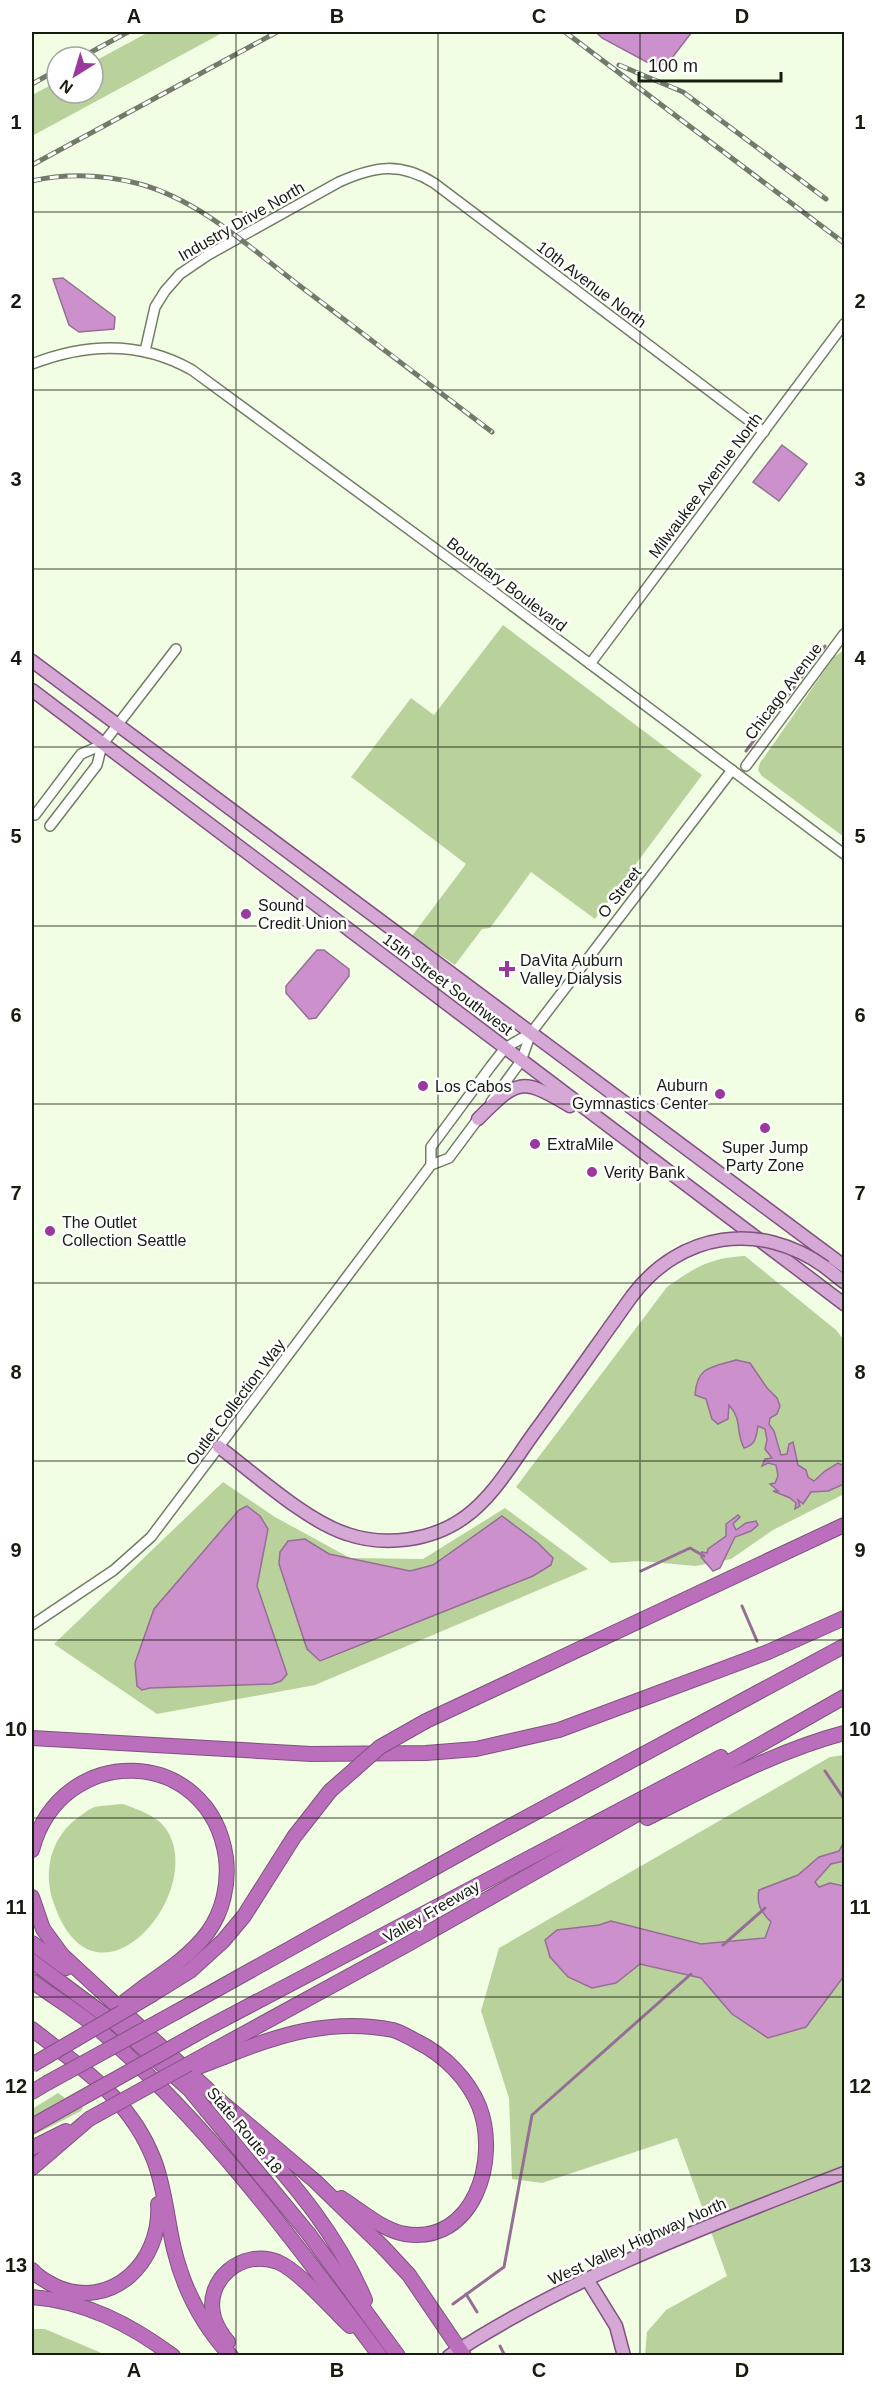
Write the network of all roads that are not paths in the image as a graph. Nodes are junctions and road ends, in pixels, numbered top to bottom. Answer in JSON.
{"nodes":[{"id":1,"x":399,"y":168,"type":"joint"},
{"id":2,"x":844,"y":324,"type":"edge"},
{"id":3,"x":145,"y":351,"type":"junction"},
{"id":4,"x":32,"y":363,"type":"edge"},
{"id":5,"x":764,"y":432,"type":"junction"},
{"id":6,"x":844,"y":634,"type":"edge"},
{"id":7,"x":176,"y":649,"type":"dead end"},
{"id":8,"x":32,"y":661,"type":"edge"},
{"id":9,"x":590,"y":664,"type":"junction"},
{"id":10,"x":32,"y":690,"type":"edge"},
{"id":11,"x":117,"y":725,"type":"junction"},
{"id":12,"x":102,"y":745,"type":"junction"},
{"id":13,"x":746,"y":766,"type":"dead end"},
{"id":14,"x":732,"y":770,"type":"junction"},
{"id":15,"x":35,"y":815,"type":"dead end"},
{"id":16,"x":50,"y":826,"type":"dead end"},
{"id":17,"x":844,"y":854,"type":"edge"},
{"id":18,"x":531,"y":1033,"type":"junction"},
{"id":19,"x":505,"y":1048,"type":"junction"},
{"id":20,"x":521,"y":1061,"type":"junction"},
{"id":21,"x":478,"y":1119,"type":"junction"},
{"id":22,"x":620,"y":1136,"type":"junction"},
{"id":23,"x":431,"y":1166,"type":"junction"},
{"id":24,"x":844,"y":1266,"type":"edge"},
{"id":25,"x":844,"y":1281,"type":"edge"},
{"id":26,"x":844,"y":1304,"type":"edge"},
{"id":27,"x":219,"y":1447,"type":"junction"},
{"id":28,"x":844,"y":1524,"type":"edge"},
{"id":29,"x":844,"y":1531,"type":"edge"},
{"id":30,"x":759,"y":1564,"type":"junction"},
{"id":31,"x":844,"y":1618,"type":"edge"},
{"id":32,"x":32,"y":1625,"type":"edge"},
{"id":33,"x":844,"y":1646,"type":"edge"},
{"id":34,"x":844,"y":1697,"type":"edge"},
{"id":35,"x":794,"y":1725,"type":"junction"},
{"id":36,"x":844,"y":1733,"type":"edge"},
{"id":37,"x":32,"y":1738,"type":"edge"},
{"id":38,"x":32,"y":1850,"type":"edge"},
{"id":39,"x":502,"y":1888,"type":"junction"},
{"id":40,"x":32,"y":1897,"type":"edge"},
{"id":41,"x":32,"y":1942,"type":"edge"},
{"id":42,"x":32,"y":1961,"type":"edge"},
{"id":43,"x":32,"y":1981,"type":"edge"},
{"id":44,"x":149,"y":1990,"type":"junction"},
{"id":45,"x":104,"y":1995,"type":"junction"},
{"id":46,"x":32,"y":2029,"type":"edge"},
{"id":47,"x":220,"y":2053,"type":"junction"},
{"id":48,"x":32,"y":2065,"type":"edge"},
{"id":49,"x":32,"y":2092,"type":"edge"},
{"id":50,"x":219,"y":2100,"type":"junction"},
{"id":51,"x":89,"y":2119,"type":"junction"},
{"id":52,"x":32,"y":2126,"type":"edge"},
{"id":53,"x":32,"y":2148,"type":"edge"},
{"id":54,"x":154,"y":2160,"type":"junction"},
{"id":55,"x":32,"y":2168,"type":"edge"},
{"id":56,"x":844,"y":2173,"type":"edge"},
{"id":57,"x":315,"y":2181,"type":"junction"},
{"id":58,"x":32,"y":2270,"type":"edge"},
{"id":59,"x":587,"y":2279,"type":"junction"},
{"id":60,"x":32,"y":2298,"type":"edge"},
{"id":61,"x":375,"y":2324,"type":"junction"},
{"id":62,"x":387,"y":2352,"type":"edge"},
{"id":63,"x":458,"y":2353,"type":"edge"},
{"id":64,"x":173,"y":2355,"type":"edge"},
{"id":65,"x":231,"y":2355,"type":"edge"},
{"id":66,"x":238,"y":2355,"type":"edge"},
{"id":67,"x":624,"y":2355,"type":"edge"}],
"edges":[{"from":1,"to":3,"type":"street","name":"Industry Drive North"},
{"from":1,"to":5,"type":"street","name":"10th Avenue North"},
{"from":2,"to":5,"type":"street","name":"Milwaukee Avenue North"},
{"from":3,"to":4,"type":"street","name":"Boundary Boulevard"},
{"from":3,"to":9,"type":"street","name":"Boundary Boulevard"},
{"from":5,"to":9,"type":"street","name":"Milwaukee Avenue North"},
{"from":6,"to":13,"type":"street","name":"Chicago Avenue"},
{"from":7,"to":11,"type":"street"},
{"from":8,"to":11,"type":"main road","name":"15th Street Southwest"},
{"from":9,"to":14,"type":"street","name":"Boundary Boulevard"},
{"from":10,"to":12,"type":"main road","name":"15th Street Southwest"},
{"from":11,"to":12,"type":"street"},
{"from":11,"to":18,"type":"main road","name":"15th Street Southwest"},
{"from":12,"to":15,"type":"street"},
{"from":12,"to":16,"type":"street"},
{"from":12,"to":19,"type":"main road","name":"15th Street Southwest"},
{"from":14,"to":17,"type":"street","name":"Boundary Boulevard"},
{"from":14,"to":18,"type":"street","name":"O Street"},
{"from":18,"to":19,"type":"street","name":"O Street"},
{"from":18,"to":20,"type":"street","name":"O Street"},
{"from":18,"to":24,"type":"main road","name":"15th Street Southwest"},
{"from":19,"to":20,"type":"main road","name":"15th Street Southwest"},
{"from":19,"to":23,"type":"street","name":"Outlet Collection Way"},
{"from":20,"to":21,"type":"street","name":"Outlet Collection Way"},
{"from":20,"to":22,"type":"main road","name":"15th Street Southwest"},
{"from":21,"to":22,"type":"main road"},
{"from":21,"to":23,"type":"street","name":"Outlet Collection Way"},
{"from":22,"to":26,"type":"main road","name":"15th Street Southwest"},
{"from":23,"to":27,"type":"street","name":"Outlet Collection Way"},
{"from":25,"to":27,"type":"main road","bridge":true},
{"from":27,"to":32,"type":"street","name":"Outlet Collection Way"},
{"from":28,"to":30,"type":"highway"},
{"from":29,"to":30,"type":"highway"},
{"from":30,"to":44,"type":"highway","bridge":true},
{"from":31,"to":37,"type":"highway"},
{"from":33,"to":49,"type":"highway","bridge":true},
{"from":34,"to":35,"type":"highway","name":"Valley Freeway"},
{"from":35,"to":39,"type":"highway","name":"Valley Freeway"},
{"from":35,"to":52,"type":"highway","bridge":true},
{"from":36,"to":39,"type":"highway"},
{"from":38,"to":44,"type":"highway"},
{"from":39,"to":47,"type":"highway","name":"Valley Freeway"},
{"from":40,"to":45,"type":"highway"},
{"from":41,"to":45,"type":"highway"},
{"from":42,"to":61,"type":"highway","name":"State Route 18"},
{"from":43,"to":62,"type":"highway","name":"State Route 18"},
{"from":44,"to":48,"type":"highway","bridge":true},
{"from":45,"to":50,"type":"highway"},
{"from":46,"to":54,"type":"highway"},
{"from":47,"to":51,"type":"highway","bridge":true},
{"from":47,"to":57,"type":"highway"},
{"from":50,"to":57,"type":"highway"},
{"from":50,"to":61,"type":"highway"},
{"from":51,"to":53,"type":"highway"},
{"from":51,"to":55,"type":"highway"},
{"from":54,"to":58,"type":"highway"},
{"from":54,"to":65,"type":"highway"},
{"from":56,"to":59,"type":"main road","name":"West Valley Highway North"},
{"from":57,"to":63,"type":"highway"},
{"from":59,"to":63,"type":"main road","name":"West Valley Highway North"},
{"from":59,"to":67,"type":"main road"},
{"from":60,"to":64,"type":"highway"},
{"from":61,"to":62,"type":"highway","name":"State Route 18"},
{"from":62,"to":66,"type":"highway"}]}
